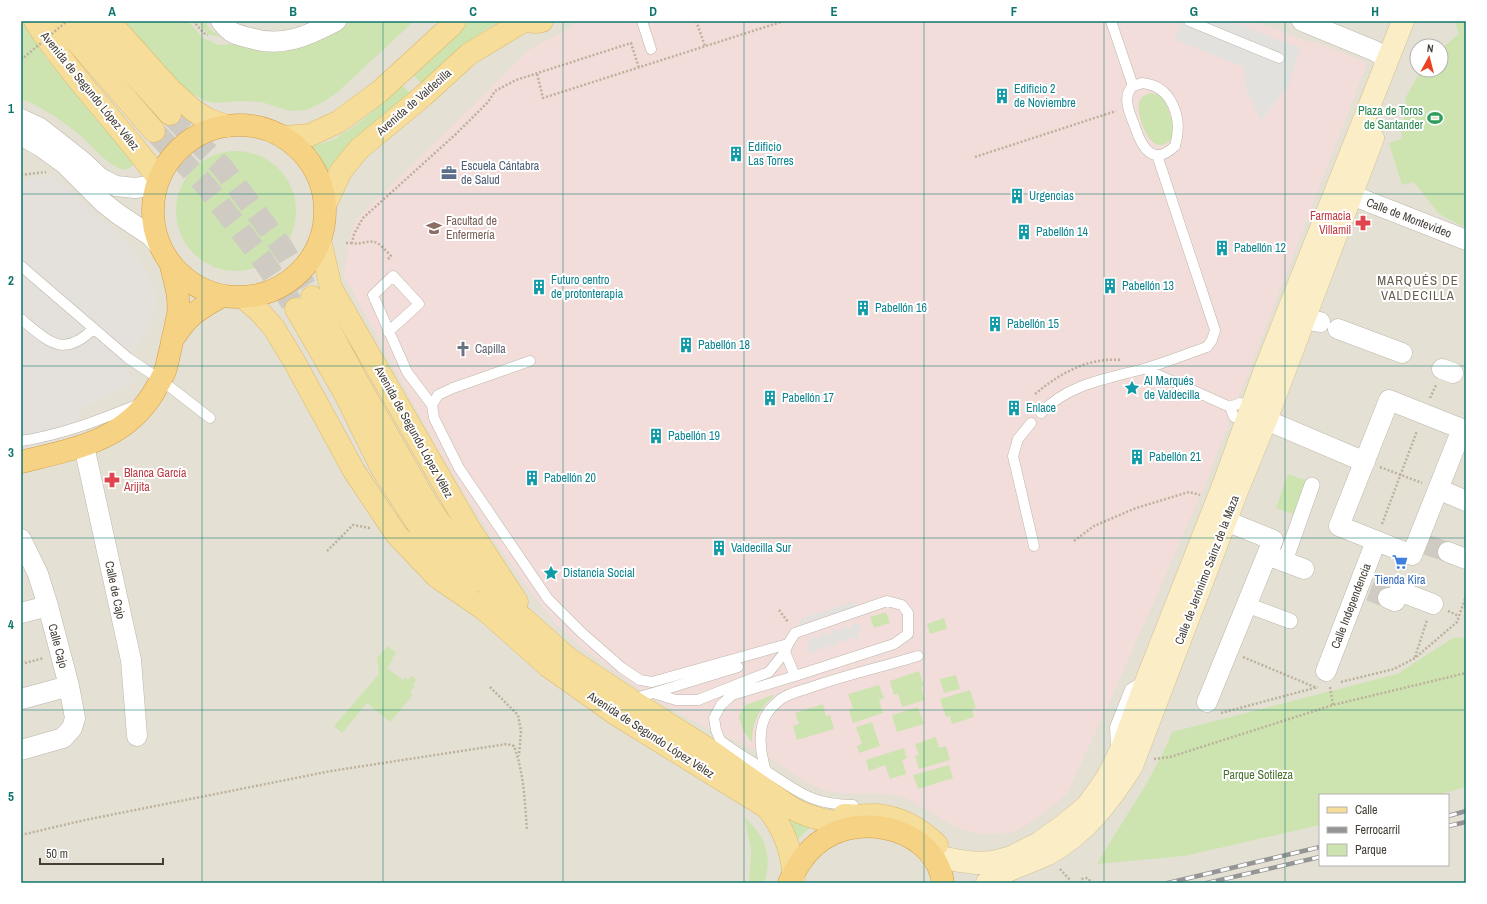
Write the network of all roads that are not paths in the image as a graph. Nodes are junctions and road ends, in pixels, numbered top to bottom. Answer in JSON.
{"nodes":[{"id":1,"x":35,"y":21,"type":"edge"},
{"id":2,"x":59,"y":21,"type":"edge"},
{"id":3,"x":86,"y":21,"type":"edge"},
{"id":4,"x":109,"y":21,"type":"edge"},
{"id":5,"x":336,"y":21,"type":"edge"},
{"id":6,"x":455,"y":21,"type":"edge"},
{"id":7,"x":528,"y":21,"type":"edge"},
{"id":8,"x":642,"y":21,"type":"edge"},
{"id":9,"x":1111,"y":21,"type":"edge"},
{"id":10,"x":1189,"y":21,"type":"edge"},
{"id":11,"x":1302,"y":21,"type":"edge"},
{"id":12,"x":1403,"y":21,"type":"edge"},
{"id":13,"x":1418,"y":21,"type":"edge"},
{"id":14,"x":222,"y":22,"type":"edge"},
{"id":15,"x":651,"y":50,"type":"dead end"},
{"id":16,"x":1279,"y":58,"type":"dead end"},
{"id":17,"x":1387,"y":59,"type":"junction"},
{"id":18,"x":1133,"y":86,"type":"junction"},
{"id":19,"x":170,"y":114,"type":"tunnel mouth"},
{"id":20,"x":21,"y":119,"type":"edge"},
{"id":21,"x":227,"y":126,"type":"junction"},
{"id":22,"x":154,"y":130,"type":"tunnel mouth"},
{"id":23,"x":21,"y":135,"type":"edge"},
{"id":24,"x":284,"y":137,"type":"junction"},
{"id":25,"x":1157,"y":155,"type":"junction"},
{"id":26,"x":158,"y":182,"type":"junction"},
{"id":27,"x":1344,"y":192,"type":"junction"},
{"id":28,"x":326,"y":203,"type":"junction"},
{"id":29,"x":320,"y":240,"type":"junction"},
{"id":30,"x":1466,"y":240,"type":"edge"},
{"id":31,"x":167,"y":258,"type":"junction"},
{"id":32,"x":21,"y":266,"type":"edge"},
{"id":33,"x":222,"y":296,"type":"junction"},
{"id":34,"x":244,"y":298,"type":"junction"},
{"id":35,"x":21,"y":320,"type":"edge"},
{"id":36,"x":93,"y":329,"type":"junction"},
{"id":37,"x":1338,"y":329,"type":"dead end"},
{"id":38,"x":388,"y":332,"type":"junction"},
{"id":39,"x":172,"y":341,"type":"junction"},
{"id":40,"x":1402,"y":353,"type":"dead end"},
{"id":41,"x":530,"y":361,"type":"dead end"},
{"id":42,"x":1145,"y":369,"type":"junction"},
{"id":43,"x":161,"y":380,"type":"junction"},
{"id":44,"x":149,"y":401,"type":"junction"},
{"id":45,"x":432,"y":405,"type":"junction"},
{"id":46,"x":1041,"y":414,"type":"dead end"},
{"id":47,"x":1248,"y":414,"type":"junction"},
{"id":48,"x":210,"y":418,"type":"dead end"},
{"id":49,"x":1031,"y":423,"type":"dead end"},
{"id":50,"x":1462,"y":438,"type":"edge"},
{"id":51,"x":21,"y":441,"type":"edge"},
{"id":52,"x":84,"y":446,"type":"junction"},
{"id":53,"x":21,"y":462,"type":"edge"},
{"id":54,"x":1365,"y":462,"type":"junction"},
{"id":55,"x":1312,"y":485,"type":"dead end"},
{"id":56,"x":1438,"y":489,"type":"junction"},
{"id":57,"x":1466,"y":501,"type":"edge"},
{"id":58,"x":1226,"y":521,"type":"junction"},
{"id":59,"x":21,"y":539,"type":"edge"},
{"id":60,"x":1376,"y":541,"type":"junction"},
{"id":61,"x":1034,"y":546,"type":"dead end"},
{"id":62,"x":1448,"y":552,"type":"tunnel mouth"},
{"id":63,"x":1276,"y":558,"type":"junction"},
{"id":64,"x":1466,"y":559,"type":"edge"},
{"id":65,"x":1304,"y":569,"type":"dead end"},
{"id":66,"x":1372,"y":592,"type":"junction"},
{"id":67,"x":1433,"y":604,"type":"road end"},
{"id":68,"x":1247,"y":605,"type":"junction"},
{"id":69,"x":48,"y":606,"type":"junction"},
{"id":70,"x":485,"y":610,"type":"junction"},
{"id":71,"x":21,"y":613,"type":"edge"},
{"id":72,"x":523,"y":618,"type":"junction"},
{"id":73,"x":1290,"y":621,"type":"dead end"},
{"id":74,"x":786,"y":648,"type":"junction"},
{"id":75,"x":918,"y":656,"type":"dead end"},
{"id":76,"x":738,"y":667,"type":"dead end"},
{"id":77,"x":795,"y":676,"type":"junction"},
{"id":78,"x":1325,"y":682,"type":"road end"},
{"id":79,"x":69,"y":686,"type":"junction"},
{"id":80,"x":653,"y":693,"type":"junction"},
{"id":81,"x":21,"y":699,"type":"edge"},
{"id":82,"x":630,"y":700,"type":"junction"},
{"id":83,"x":1213,"y":708,"type":"road end"},
{"id":84,"x":137,"y":736,"type":"dead end"},
{"id":85,"x":1152,"y":741,"type":"dead end"},
{"id":86,"x":21,"y":750,"type":"edge"},
{"id":87,"x":766,"y":771,"type":"junction"},
{"id":88,"x":1122,"y":782,"type":"junction"},
{"id":89,"x":862,"y":821,"type":"junction"},
{"id":90,"x":929,"y":846,"type":"junction"},
{"id":91,"x":1052,"y":860,"type":"junction"},
{"id":92,"x":793,"y":881,"type":"edge"},
{"id":93,"x":943,"y":883,"type":"edge"},
{"id":94,"x":956,"y":883,"type":"edge"},
{"id":95,"x":987,"y":883,"type":"edge"},
{"id":96,"x":1001,"y":883,"type":"edge"}],
"edges":[{"from":1,"to":26,"type":"main road","name":"Avenida de Segundo López Vélez"},
{"from":2,"to":22,"type":"main road","name":"Avenida de Segundo López Vélez"},
{"from":3,"to":19,"type":"main road"},
{"from":4,"to":21,"type":"main road"},
{"from":5,"to":14,"type":"street"},
{"from":6,"to":24,"type":"main road"},
{"from":7,"to":28,"type":"main road","name":"Avenida de Valdecilla"},
{"from":8,"to":15,"type":"lane"},
{"from":9,"to":18,"type":"lane"},
{"from":10,"to":16,"type":"lane"},
{"from":11,"to":17,"type":"street"},
{"from":12,"to":17,"type":"main road","name":"Calle de Jerónimo Sainz de la Maza"},
{"from":13,"to":27,"type":"main road","name":"Calle de Jerónimo Sainz de la Maza"},
{"from":17,"to":27,"type":"main road","name":"Calle de Jerónimo Sainz de la Maza"},
{"from":18,"to":25,"type":"lane"},
{"from":18,"to":25,"type":"lane"},
{"from":20,"to":26,"type":"street"},
{"from":21,"to":24,"type":"highway"},
{"from":21,"to":26,"type":"highway"},
{"from":23,"to":31,"type":"street"},
{"from":24,"to":28,"type":"highway"},
{"from":25,"to":42,"type":"lane"},
{"from":26,"to":31,"type":"highway"},
{"from":27,"to":30,"type":"street","name":"Calle de Montevideo"},
{"from":27,"to":47,"type":"main road","name":"Calle de Jerónimo Sainz de la Maza"},
{"from":27,"to":47,"type":"main road","name":"Calle de Jerónimo Sainz de la Maza"},
{"from":28,"to":29,"type":"highway"},
{"from":29,"to":34,"type":"highway"},
{"from":29,"to":72,"type":"main road","name":"Avenida de Segundo López Vélez"},
{"from":31,"to":33,"type":"highway"},
{"from":31,"to":39,"type":"highway"},
{"from":32,"to":36,"type":"lane"},
{"from":33,"to":34,"type":"highway"},
{"from":33,"to":39,"type":"highway"},
{"from":34,"to":70,"type":"main road","name":"Avenida de Segundo López Vélez"},
{"from":35,"to":36,"type":"lane"},
{"from":36,"to":43,"type":"lane"},
{"from":37,"to":40,"type":"street"},
{"from":38,"to":38,"type":"lane"},
{"from":38,"to":45,"type":"lane"},
{"from":39,"to":43,"type":"highway"},
{"from":41,"to":45,"type":"lane"},
{"from":42,"to":46,"type":"lane"},
{"from":42,"to":47,"type":"lane"},
{"from":43,"to":44,"type":"highway"},
{"from":43,"to":48,"type":"lane"},
{"from":44,"to":51,"type":"lane"},
{"from":44,"to":52,"type":"highway"},
{"from":45,"to":74,"type":"lane"},
{"from":47,"to":54,"type":"street"},
{"from":47,"to":58,"type":"main road","name":"Calle de Jerónimo Sainz de la Maza"},
{"from":47,"to":90,"type":"main road","name":"Calle de Jerónimo Sainz de la Maza"},
{"from":49,"to":61,"type":"lane"},
{"from":50,"to":54,"type":"street"},
{"from":50,"to":56,"type":"street"},
{"from":52,"to":53,"type":"highway"},
{"from":52,"to":84,"type":"street","name":"Calle de Cajo"},
{"from":54,"to":60,"type":"street"},
{"from":55,"to":63,"type":"street"},
{"from":56,"to":57,"type":"street"},
{"from":56,"to":60,"type":"street"},
{"from":58,"to":63,"type":"street"},
{"from":58,"to":88,"type":"main road","name":"Calle de Jerónimo Sainz de la Maza"},
{"from":59,"to":69,"type":"street","name":"Calle Cajo"},
{"from":60,"to":66,"type":"street","name":"Calle Independencia"},
{"from":62,"to":64,"type":"street"},
{"from":63,"to":65,"type":"street"},
{"from":63,"to":68,"type":"street"},
{"from":66,"to":67,"type":"street"},
{"from":66,"to":78,"type":"street","name":"Calle Independencia"},
{"from":68,"to":73,"type":"street"},
{"from":68,"to":83,"type":"street"},
{"from":69,"to":71,"type":"street"},
{"from":69,"to":79,"type":"street","name":"Calle Cajo"},
{"from":70,"to":72,"type":"main road","name":"Avenida de Segundo López Vélez"},
{"from":70,"to":92,"type":"main road","name":"Avenida de Segundo López Vélez"},
{"from":72,"to":82,"type":"main road","name":"Avenida de Segundo López Vélez"},
{"from":74,"to":77,"type":"lane"},
{"from":74,"to":77,"type":"lane"},
{"from":74,"to":80,"type":"lane"},
{"from":75,"to":87,"type":"lane"},
{"from":76,"to":80,"type":"lane"},
{"from":77,"to":87,"type":"lane"},
{"from":79,"to":81,"type":"street"},
{"from":79,"to":86,"type":"street","name":"Calle Cajo"},
{"from":80,"to":82,"type":"lane"},
{"from":82,"to":89,"type":"main road","name":"Avenida de Segundo López Vélez"},
{"from":85,"to":88,"type":"lane"},
{"from":87,"to":90,"type":"lane"},
{"from":88,"to":91,"type":"main road","name":"Calle de Jerónimo Sainz de la Maza"},
{"from":89,"to":90,"type":"highway"},
{"from":89,"to":92,"type":"highway"},
{"from":90,"to":92,"type":"highway"},
{"from":90,"to":93,"type":"highway"},
{"from":90,"to":94,"type":"highway"},
{"from":91,"to":95,"type":"main road","name":"Calle de Jerónimo Sainz de la Maza"},
{"from":91,"to":96,"type":"main road"}]}
